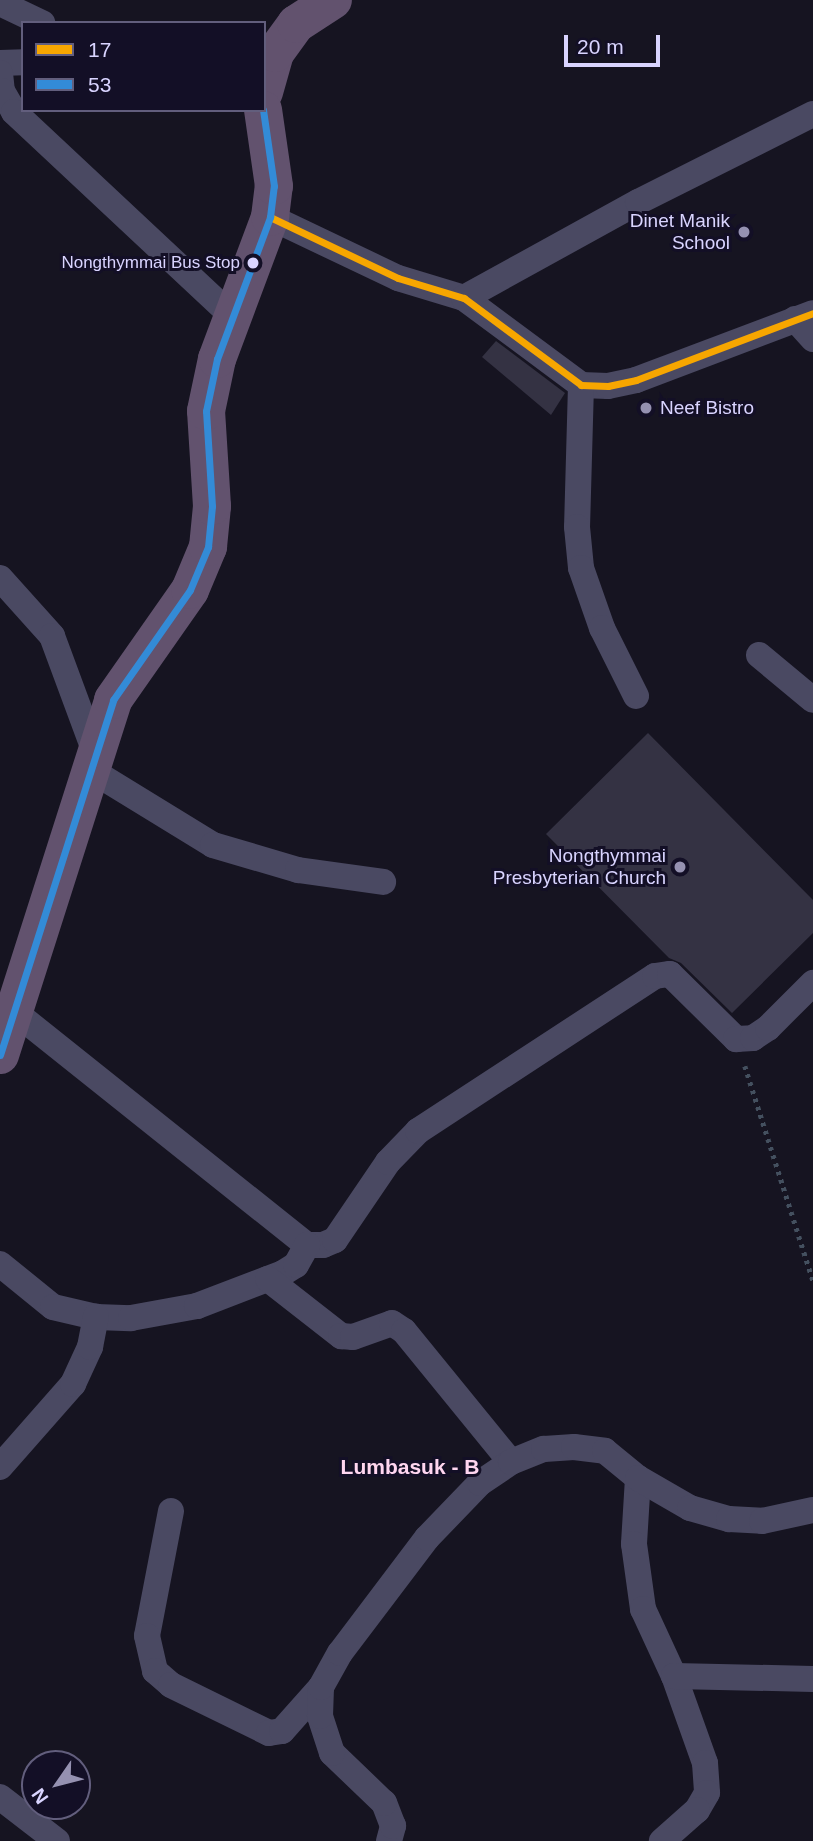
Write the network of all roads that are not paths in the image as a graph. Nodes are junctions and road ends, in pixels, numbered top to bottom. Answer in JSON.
{"nodes":[{"id":1,"x":333,"y":0,"type":"edge"},
{"id":2,"x":0,"y":3,"type":"edge"},
{"id":3,"x":38,"y":21,"type":"edge"},
{"id":4,"x":21,"y":61,"type":"edge"},
{"id":5,"x":0,"y":63,"type":"edge"},
{"id":6,"x":0,"y":73,"type":"edge"},
{"id":7,"x":266,"y":82,"type":"edge"},
{"id":8,"x":259,"y":112,"type":"edge"},
{"id":9,"x":813,"y":114,"type":"edge"},
{"id":10,"x":270,"y":217,"type":"junction"},
{"id":11,"x":464,"y":299,"type":"junction"},
{"id":12,"x":232,"y":316,"type":"junction"},
{"id":13,"x":804,"y":316,"type":"edge"},
{"id":14,"x":813,"y":339,"type":"edge"},
{"id":15,"x":581,"y":385,"type":"junction"},
{"id":16,"x":0,"y":578,"type":"edge"},
{"id":17,"x":759,"y":655,"type":"dead end"},
{"id":18,"x":636,"y":696,"type":"dead end"},
{"id":19,"x":813,"y":700,"type":"edge"},
{"id":20,"x":92,"y":760,"type":"junction"},
{"id":21,"x":383,"y":882,"type":"dead end"},
{"id":22,"x":813,"y":983,"type":"edge"},
{"id":23,"x":11,"y":1009,"type":"junction"},
{"id":24,"x":0,"y":1055,"type":"edge"},
{"id":25,"x":307,"y":1245,"type":"junction"},
{"id":26,"x":0,"y":1264,"type":"edge"},
{"id":27,"x":268,"y":1279,"type":"junction"},
{"id":28,"x":96,"y":1317,"type":"junction"},
{"id":29,"x":511,"y":1462,"type":"junction"},
{"id":30,"x":0,"y":1467,"type":"edge"},
{"id":31,"x":638,"y":1478,"type":"junction"},
{"id":32,"x":813,"y":1510,"type":"edge"},
{"id":33,"x":172,"y":1511,"type":"dead end"},
{"id":34,"x":674,"y":1676,"type":"junction"},
{"id":35,"x":813,"y":1679,"type":"edge"},
{"id":36,"x":321,"y":1688,"type":"junction"},
{"id":37,"x":0,"y":1797,"type":"edge"},
{"id":38,"x":57,"y":1841,"type":"edge"},
{"id":39,"x":388,"y":1841,"type":"edge"},
{"id":40,"x":662,"y":1841,"type":"edge"}],
"edges":[{"from":1,"to":7,"type":"highway"},
{"from":2,"to":3,"type":"street"},
{"from":4,"to":5,"type":"street"},
{"from":6,"to":12,"type":"street"},
{"from":8,"to":10,"type":"highway"},
{"from":9,"to":11,"type":"street"},
{"from":10,"to":11,"type":"street"},
{"from":10,"to":12,"type":"highway"},
{"from":11,"to":15,"type":"street"},
{"from":12,"to":20,"type":"highway"},
{"from":13,"to":14,"type":"street"},
{"from":13,"to":15,"type":"street"},
{"from":15,"to":18,"type":"street"},
{"from":16,"to":20,"type":"street"},
{"from":17,"to":19,"type":"street"},
{"from":20,"to":21,"type":"street"},
{"from":20,"to":23,"type":"highway"},
{"from":22,"to":25,"type":"street"},
{"from":23,"to":24,"type":"highway"},
{"from":23,"to":25,"type":"street"},
{"from":25,"to":27,"type":"street"},
{"from":26,"to":28,"type":"street"},
{"from":27,"to":28,"type":"street"},
{"from":27,"to":29,"type":"street"},
{"from":28,"to":30,"type":"street"},
{"from":29,"to":31,"type":"street"},
{"from":29,"to":36,"type":"street"},
{"from":31,"to":32,"type":"street"},
{"from":31,"to":34,"type":"street"},
{"from":33,"to":36,"type":"street"},
{"from":34,"to":35,"type":"street"},
{"from":34,"to":40,"type":"street"},
{"from":36,"to":39,"type":"street"},
{"from":37,"to":38,"type":"street"}]}
